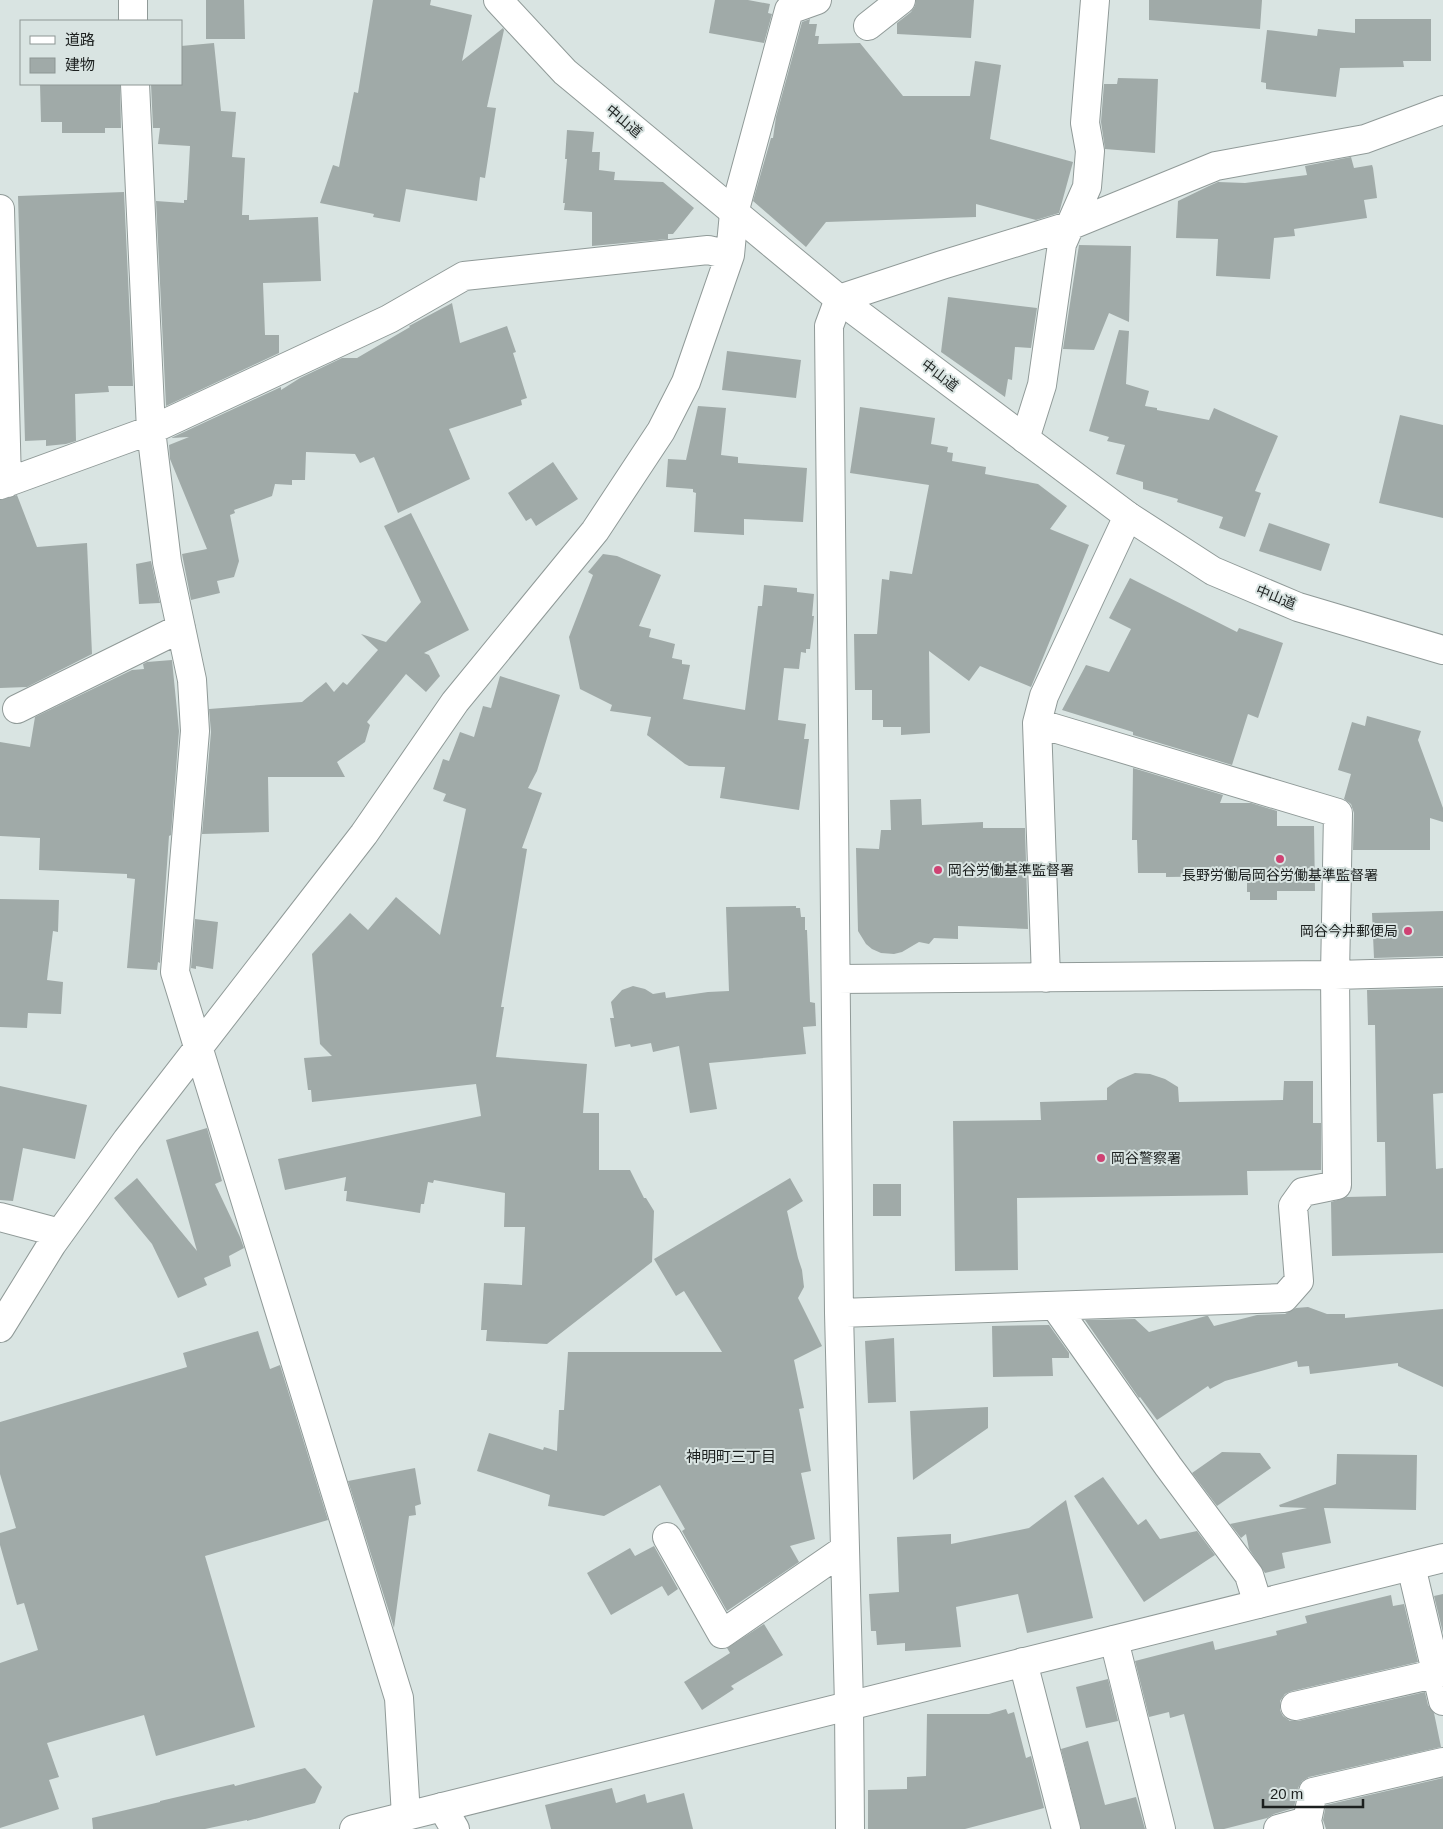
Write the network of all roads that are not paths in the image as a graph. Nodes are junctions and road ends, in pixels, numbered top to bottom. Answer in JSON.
{"nodes":[{"id":1,"x":134,"y":0,"type":"edge"},
{"id":2,"x":498,"y":0,"type":"edge"},
{"id":3,"x":816,"y":0,"type":"edge"},
{"id":4,"x":901,"y":0,"type":"edge"},
{"id":5,"x":1095,"y":0,"type":"edge"},
{"id":6,"x":133,"y":20,"type":"edge"},
{"id":7,"x":868,"y":26,"type":"dead end"},
{"id":8,"x":135,"y":85,"type":"edge"},
{"id":9,"x":1443,"y":110,"type":"edge"},
{"id":10,"x":0,"y":209,"type":"edge"},
{"id":11,"x":734,"y":213,"type":"junction"},
{"id":12,"x":1069,"y":226,"type":"junction"},
{"id":13,"x":730,"y":255,"type":"junction"},
{"id":14,"x":839,"y":299,"type":"junction"},
{"id":15,"x":151,"y":430,"type":"junction"},
{"id":16,"x":1025,"y":439,"type":"junction"},
{"id":17,"x":3,"y":484,"type":"edge"},
{"id":18,"x":1128,"y":516,"type":"junction"},
{"id":19,"x":181,"y":628,"type":"junction"},
{"id":20,"x":1443,"y":650,"type":"edge"},
{"id":21,"x":17,"y":709,"type":"dead end"},
{"id":22,"x":1037,"y":723,"type":"junction"},
{"id":23,"x":1443,"y":972,"type":"edge"},
{"id":24,"x":1335,"y":975,"type":"junction"},
{"id":25,"x":1046,"y":978,"type":"junction"},
{"id":26,"x":837,"y":979,"type":"junction"},
{"id":27,"x":198,"y":1049,"type":"junction"},
{"id":28,"x":0,"y":1217,"type":"edge"},
{"id":29,"x":60,"y":1233,"type":"junction"},
{"id":30,"x":1055,"y":1306,"type":"junction"},
{"id":31,"x":839,"y":1313,"type":"junction"},
{"id":32,"x":0,"y":1328,"type":"edge"},
{"id":33,"x":667,"y":1537,"type":"dead end"},
{"id":34,"x":845,"y":1549,"type":"junction"},
{"id":35,"x":1443,"y":1558,"type":"edge"},
{"id":36,"x":1411,"y":1566,"type":"junction"},
{"id":37,"x":1258,"y":1604,"type":"junction"},
{"id":38,"x":1114,"y":1640,"type":"junction"},
{"id":39,"x":1023,"y":1662,"type":"junction"},
{"id":40,"x":1440,"y":1673,"type":"edge"},
{"id":41,"x":1443,"y":1701,"type":"edge"},
{"id":42,"x":849,"y":1705,"type":"junction"},
{"id":43,"x":1295,"y":1706,"type":"dead end"},
{"id":44,"x":1443,"y":1762,"type":"edge"},
{"id":45,"x":448,"y":1818,"type":"edge"},
{"id":46,"x":393,"y":1822,"type":"edge"},
{"id":47,"x":1308,"y":1825,"type":"edge"},
{"id":48,"x":354,"y":1829,"type":"edge"},
{"id":49,"x":850,"y":1829,"type":"edge"},
{"id":50,"x":1066,"y":1829,"type":"edge"},
{"id":51,"x":1161,"y":1829,"type":"edge"},
{"id":52,"x":1278,"y":1829,"type":"edge"}],
"edges":[{"from":1,"to":6,"type":"main road"},
{"from":2,"to":11,"type":"main road","name":"中山道"},
{"from":3,"to":11,"type":"main road"},
{"from":4,"to":7,"type":"main road"},
{"from":5,"to":12,"type":"main road"},
{"from":8,"to":15,"type":"main road"},
{"from":9,"to":12,"type":"main road"},
{"from":10,"to":17,"type":"main road"},
{"from":11,"to":13,"type":"main road"},
{"from":11,"to":14,"type":"main road","name":"中山道"},
{"from":12,"to":14,"type":"main road"},
{"from":12,"to":16,"type":"main road"},
{"from":13,"to":15,"type":"main road"},
{"from":13,"to":27,"type":"main road"},
{"from":14,"to":16,"type":"main road","name":"中山道"},
{"from":14,"to":26,"type":"main road"},
{"from":15,"to":17,"type":"main road"},
{"from":15,"to":19,"type":"main road"},
{"from":16,"to":18,"type":"main road","name":"中山道"},
{"from":18,"to":20,"type":"main road","name":"中山道"},
{"from":18,"to":22,"type":"main road"},
{"from":19,"to":21,"type":"main road"},
{"from":19,"to":27,"type":"main road"},
{"from":22,"to":24,"type":"main road"},
{"from":22,"to":25,"type":"main road"},
{"from":23,"to":24,"type":"main road"},
{"from":24,"to":25,"type":"main road"},
{"from":24,"to":30,"type":"main road"},
{"from":25,"to":26,"type":"main road"},
{"from":26,"to":31,"type":"main road"},
{"from":27,"to":29,"type":"main road"},
{"from":27,"to":46,"type":"main road"},
{"from":28,"to":29,"type":"main road"},
{"from":29,"to":32,"type":"main road"},
{"from":30,"to":31,"type":"main road"},
{"from":30,"to":37,"type":"main road"},
{"from":31,"to":34,"type":"main road"},
{"from":33,"to":34,"type":"main road"},
{"from":34,"to":42,"type":"main road"},
{"from":35,"to":36,"type":"main road"},
{"from":36,"to":37,"type":"main road"},
{"from":36,"to":40,"type":"main road"},
{"from":37,"to":38,"type":"main road"},
{"from":38,"to":39,"type":"main road"},
{"from":38,"to":51,"type":"main road"},
{"from":39,"to":42,"type":"main road"},
{"from":39,"to":50,"type":"main road"},
{"from":40,"to":41,"type":"main road"},
{"from":40,"to":43,"type":"main road"},
{"from":42,"to":45,"type":"main road"},
{"from":42,"to":49,"type":"main road"},
{"from":44,"to":47,"type":"main road"},
{"from":45,"to":46,"type":"main road"},
{"from":46,"to":48,"type":"main road"},
{"from":47,"to":52,"type":"main road"}]}
